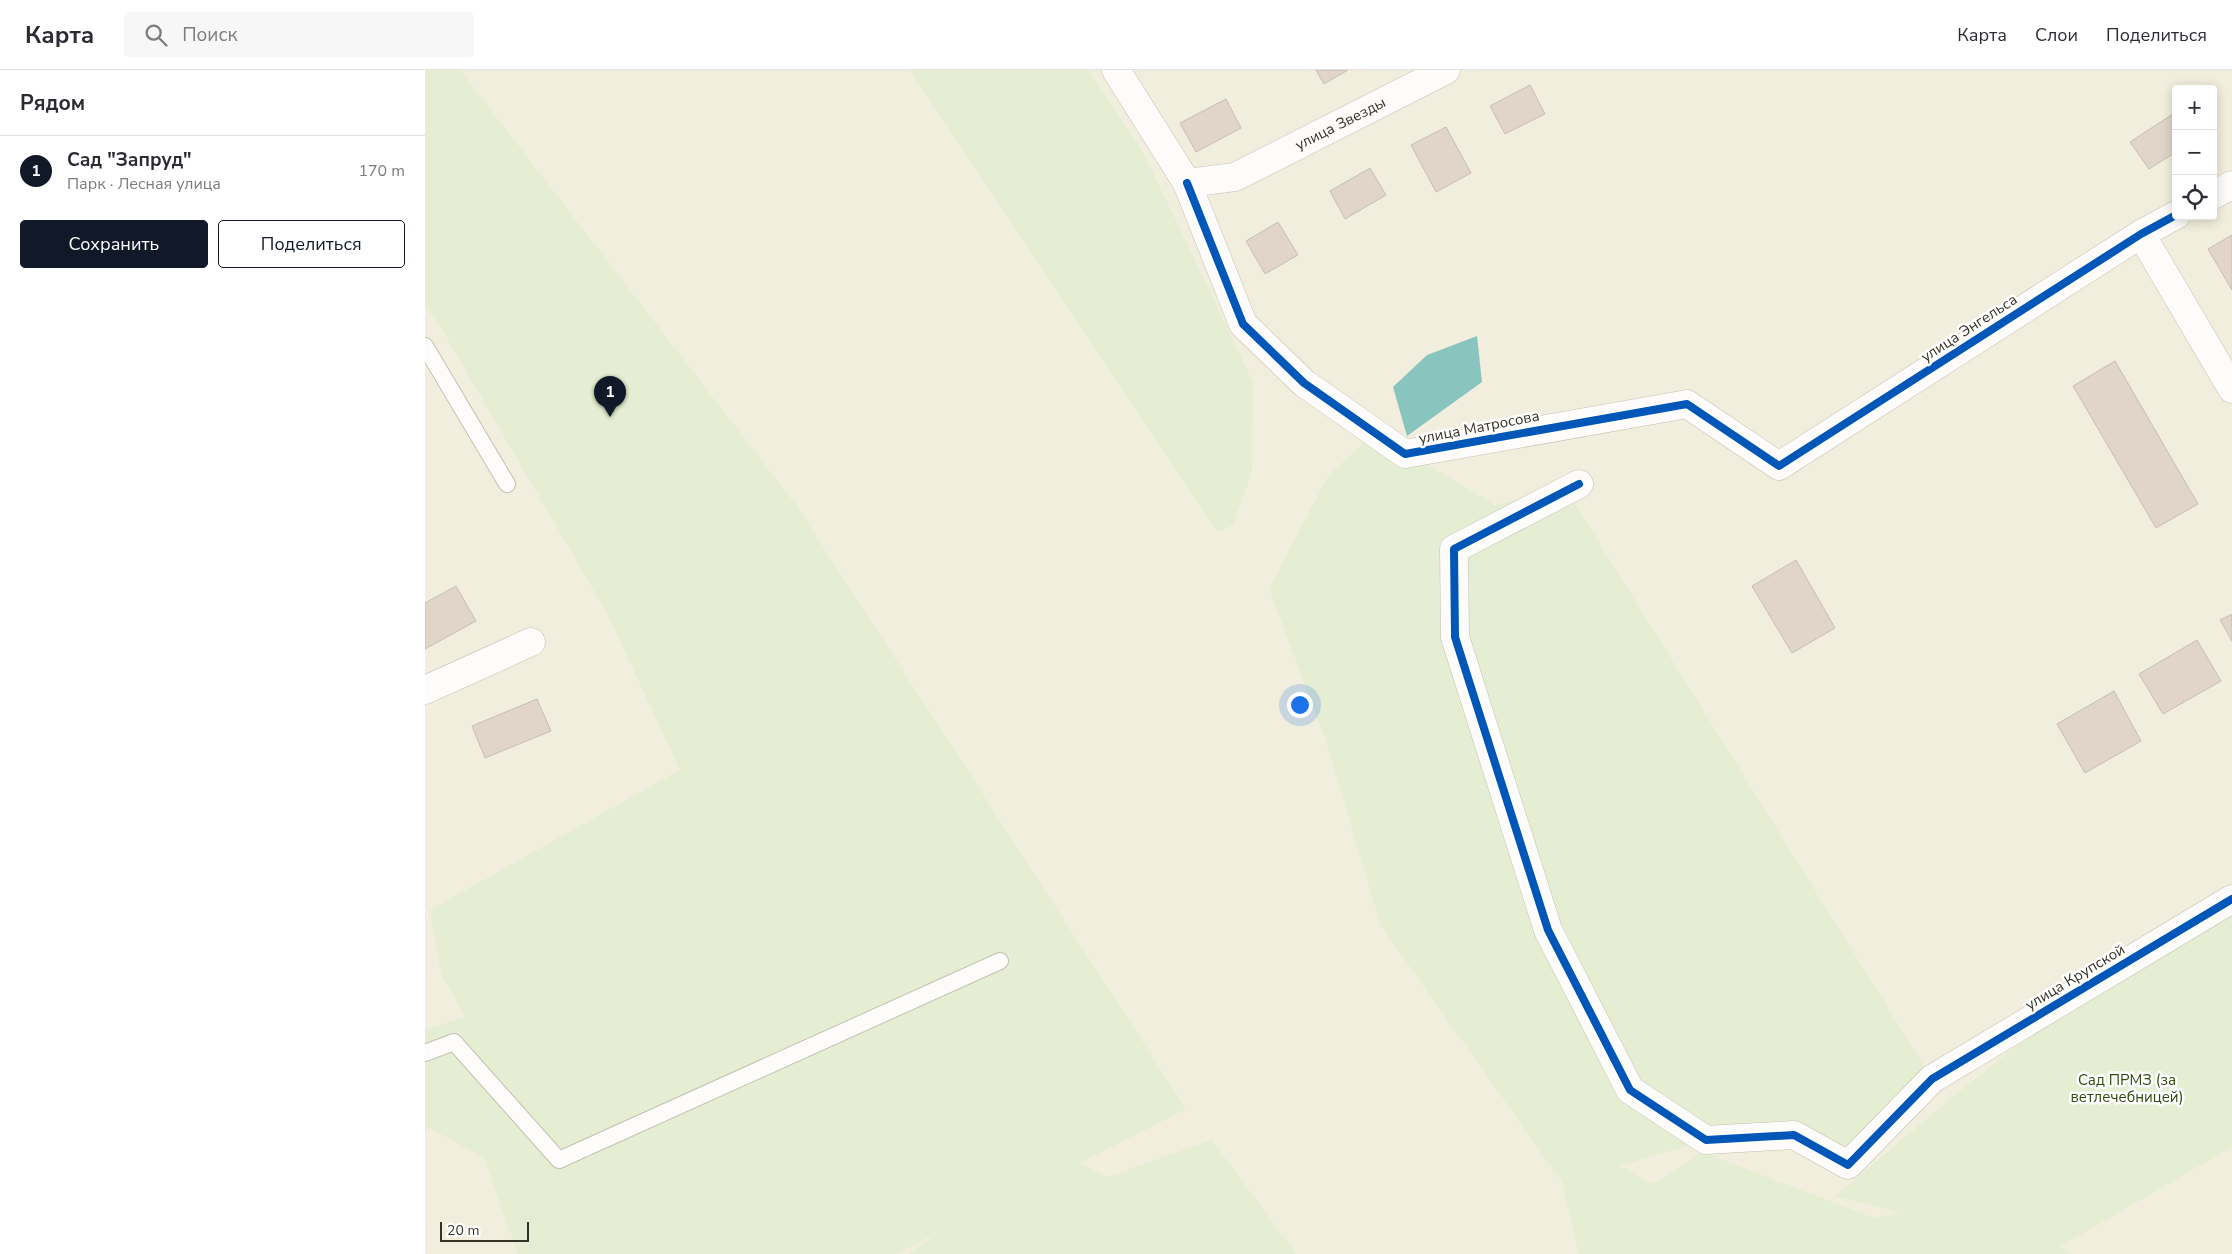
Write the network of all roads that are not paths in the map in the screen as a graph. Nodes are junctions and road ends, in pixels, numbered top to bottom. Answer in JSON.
{"nodes":[{"id":1,"x":1116,"y":70,"type":"edge"},
{"id":2,"x":1446,"y":70,"type":"edge"},
{"id":3,"x":1187,"y":183,"type":"junction"},
{"id":4,"x":2232,"y":186,"type":"edge"},
{"id":5,"x":2217,"y":193,"type":"edge"},
{"id":6,"x":2172,"y":217,"type":"edge"},
{"id":7,"x":2141,"y":234,"type":"junction"},
{"id":8,"x":425,"y":346,"type":"edge"},
{"id":9,"x":2232,"y":389,"type":"edge"},
{"id":10,"x":1779,"y":466,"type":"joint"},
{"id":11,"x":507,"y":484,"type":"dead end"},
{"id":12,"x":1579,"y":484,"type":"dead end"},
{"id":13,"x":531,"y":642,"type":"dead end"},
{"id":14,"x":425,"y":690,"type":"edge"},
{"id":15,"x":2232,"y":899,"type":"edge"},
{"id":16,"x":1000,"y":961,"type":"dead end"},
{"id":17,"x":425,"y":1053,"type":"edge"}],
"edges":[{"from":1,"to":3,"type":"street","name":"улица Матросова"},
{"from":2,"to":3,"type":"street","name":"улица Звезды"},
{"from":3,"to":10,"type":"street","name":"улица Матросова"},
{"from":4,"to":5,"type":"street"},
{"from":6,"to":7,"type":"street","name":"улица Энгельса"},
{"from":7,"to":9,"type":"street"},
{"from":7,"to":10,"type":"street","name":"улица Энгельса"},
{"from":8,"to":11,"type":"lane"},
{"from":12,"to":15,"type":"street","name":"улица Крупской"},
{"from":13,"to":14,"type":"street"},
{"from":16,"to":17,"type":"lane"}]}
